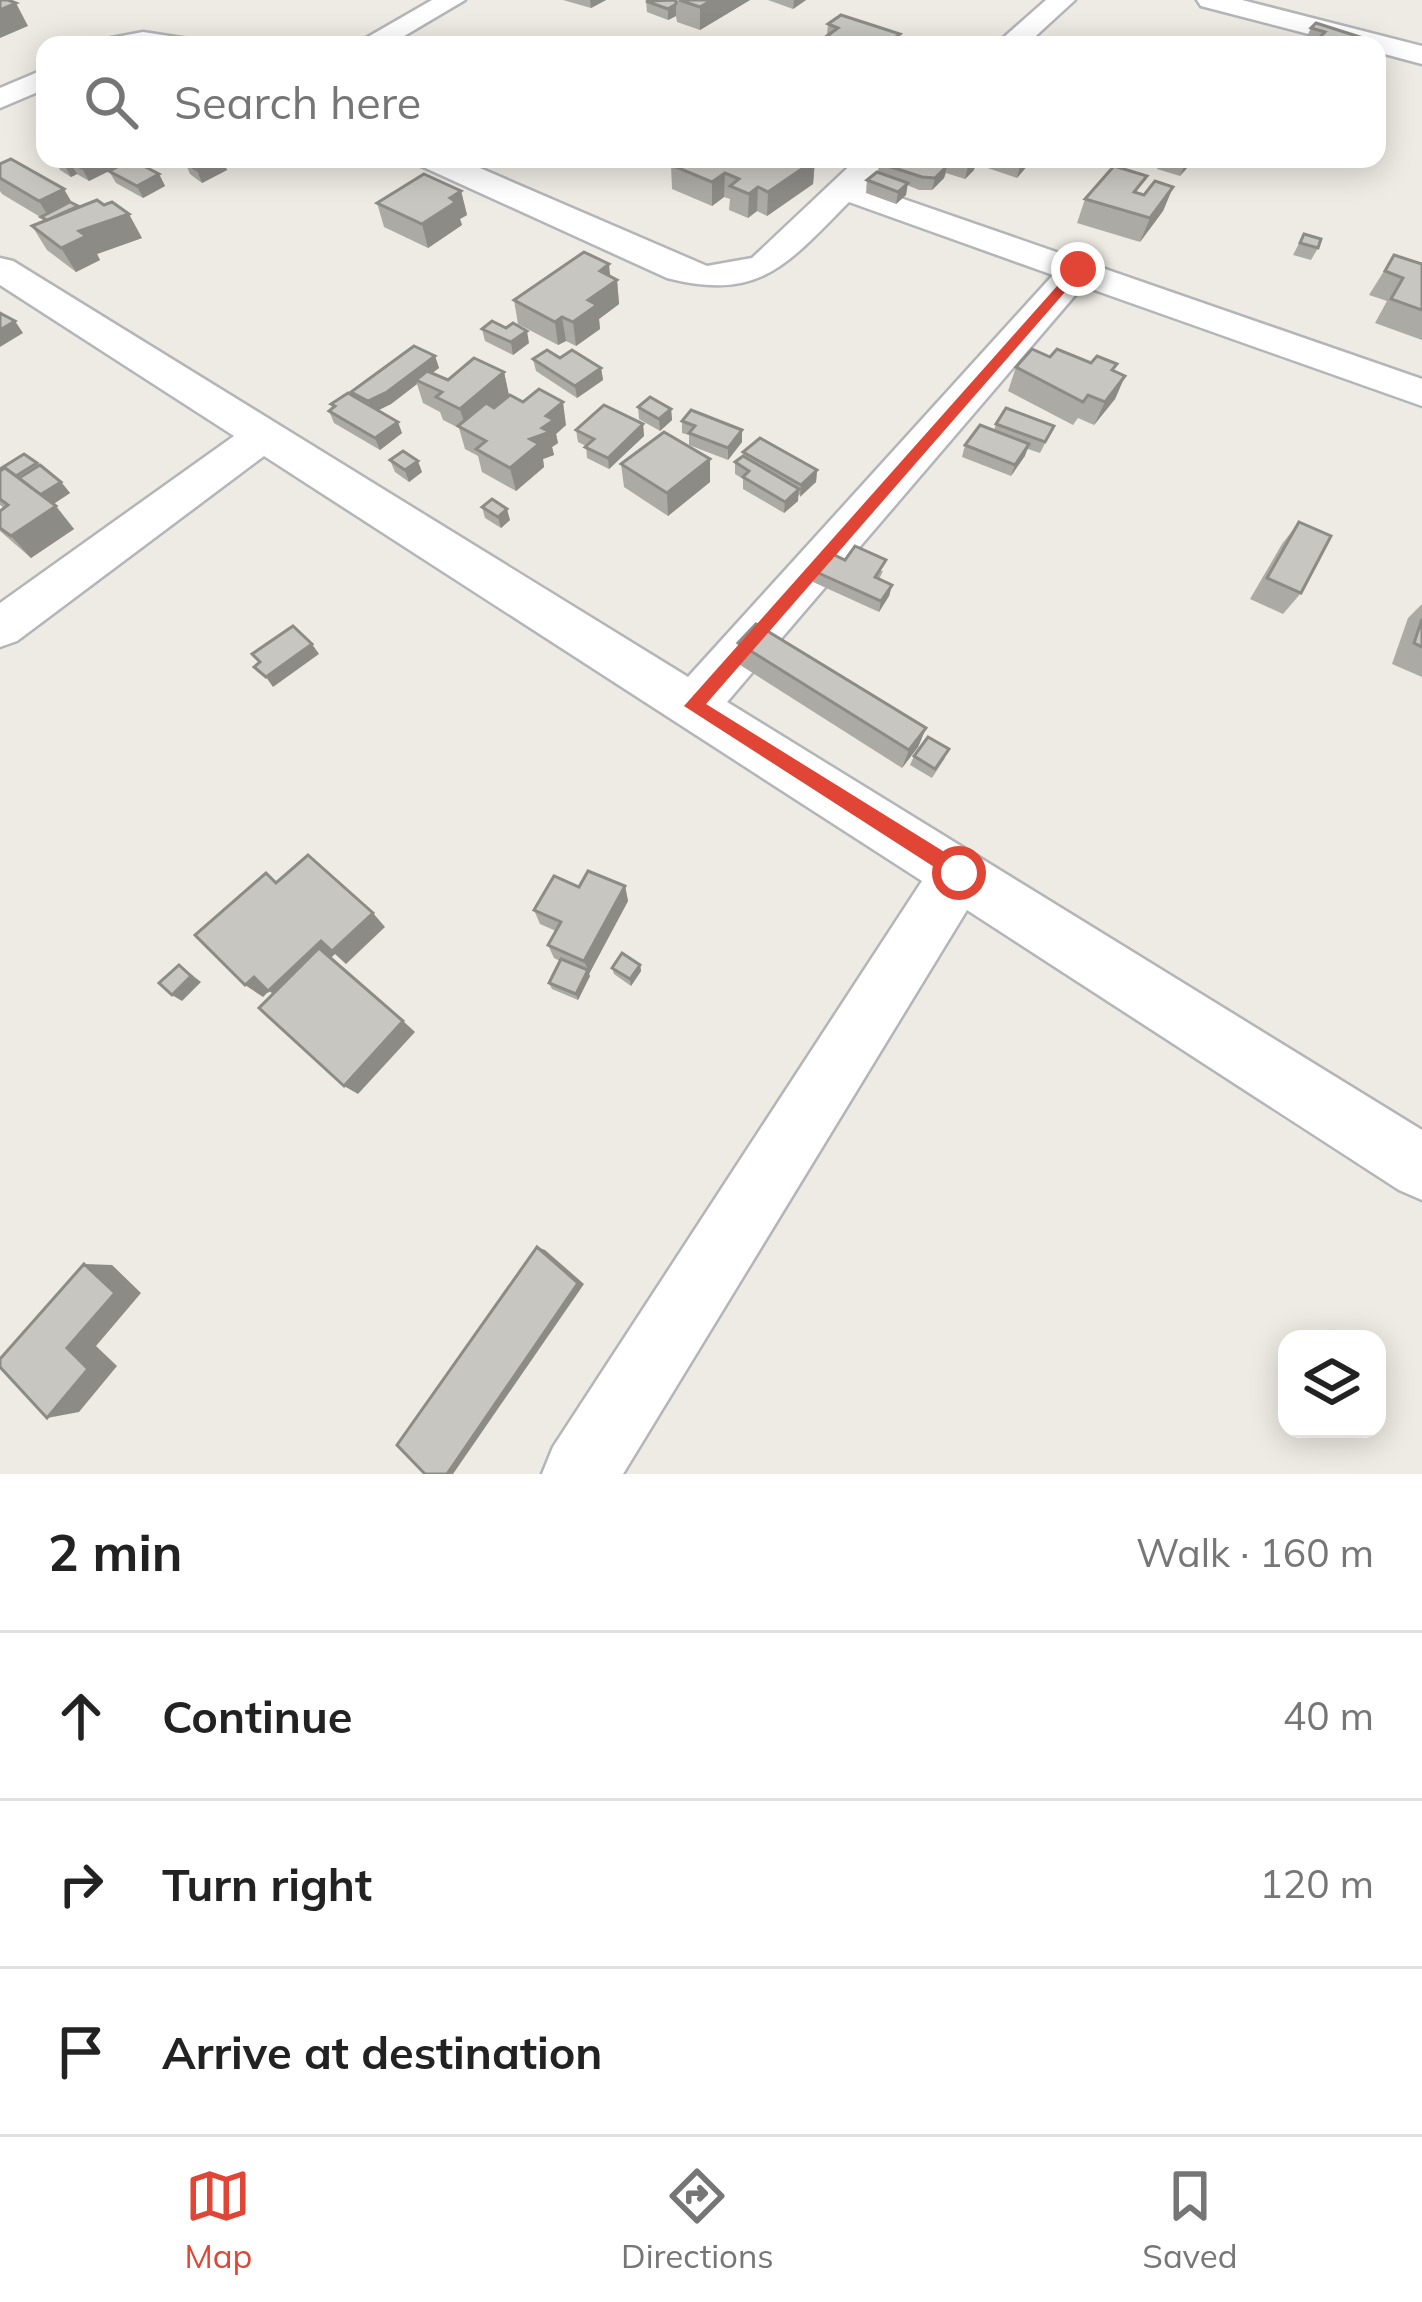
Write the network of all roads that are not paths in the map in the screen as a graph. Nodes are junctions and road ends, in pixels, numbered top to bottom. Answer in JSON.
{"nodes":[{"id":1,"x":452,"y":0,"type":"edge"},
{"id":2,"x":1062,"y":0,"type":"edge"},
{"id":3,"x":1210,"y":0,"type":"edge"},
{"id":4,"x":385,"y":36,"type":"edge"},
{"id":5,"x":1020,"y":36,"type":"edge"},
{"id":6,"x":1349,"y":36,"type":"edge"},
{"id":7,"x":1386,"y":46,"type":"edge"},
{"id":8,"x":1422,"y":55,"type":"edge"},
{"id":9,"x":36,"y":82,"type":"edge"},
{"id":10,"x":0,"y":99,"type":"edge"},
{"id":11,"x":452,"y":168,"type":"edge"},
{"id":12,"x":864,"y":168,"type":"edge"},
{"id":13,"x":841,"y":188,"type":"junction"},
{"id":14,"x":0,"y":269,"type":"edge"},
{"id":15,"x":1078,"y":269,"type":"junction"},
{"id":16,"x":1422,"y":393,"type":"edge"},
{"id":17,"x":264,"y":435,"type":"junction"},
{"id":18,"x":0,"y":628,"type":"edge"},
{"id":19,"x":693,"y":706,"type":"junction"},
{"id":20,"x":959,"y":873,"type":"junction"},
{"id":21,"x":1422,"y":1166,"type":"edge"},
{"id":22,"x":580,"y":1474,"type":"edge"}],
"edges":[{"from":1,"to":4,"type":"street"},
{"from":2,"to":5,"type":"street"},
{"from":3,"to":6,"type":"street"},
{"from":7,"to":8,"type":"street"},
{"from":9,"to":10,"type":"street"},
{"from":11,"to":13,"type":"street"},
{"from":12,"to":13,"type":"street"},
{"from":13,"to":15,"type":"street"},
{"from":14,"to":17,"type":"street"},
{"from":15,"to":16,"type":"street"},
{"from":15,"to":19,"type":"street"},
{"from":17,"to":18,"type":"street"},
{"from":17,"to":19,"type":"street"},
{"from":19,"to":20,"type":"street"},
{"from":20,"to":21,"type":"street"},
{"from":20,"to":22,"type":"street"}]}
